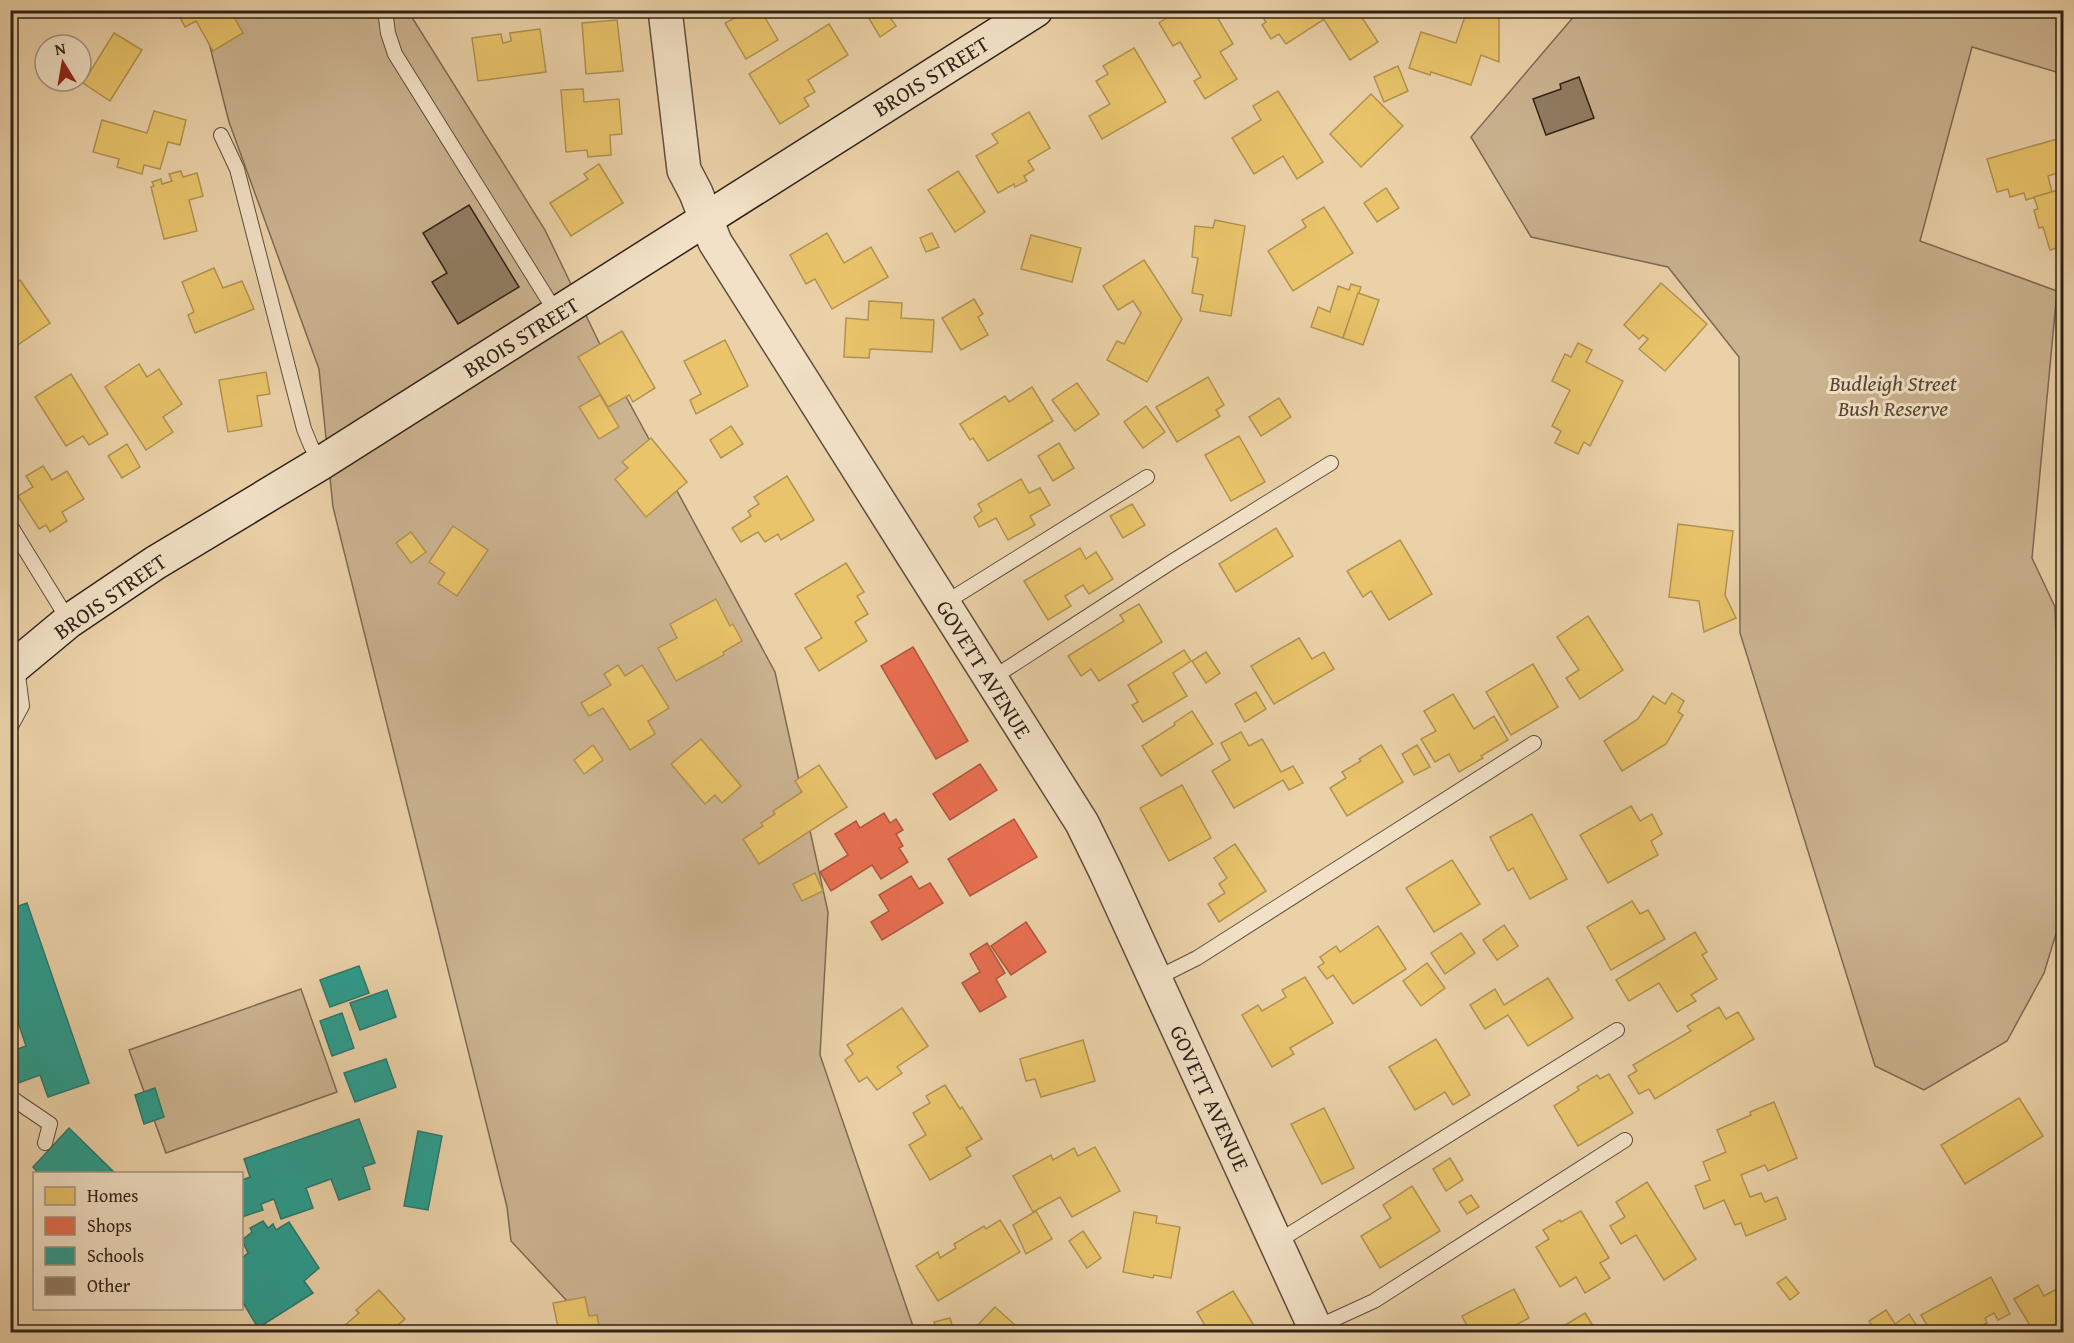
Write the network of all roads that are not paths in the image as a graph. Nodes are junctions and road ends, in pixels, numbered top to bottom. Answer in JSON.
{"nodes":[{"id":1,"x":385,"y":10,"type":"edge"},
{"id":2,"x":665,"y":10,"type":"edge"},
{"id":3,"x":1036,"y":10,"type":"edge"},
{"id":4,"x":221,"y":135,"type":"dead end"},
{"id":5,"x":707,"y":220,"type":"junction"},
{"id":6,"x":557,"y":314,"type":"junction"},
{"id":7,"x":321,"y":463,"type":"junction"},
{"id":8,"x":1331,"y":463,"type":"dead end"},
{"id":9,"x":1147,"y":477,"type":"dead end"},
{"id":10,"x":10,"y":525,"type":"edge"},
{"id":11,"x":944,"y":604,"type":"junction"},
{"id":12,"x":69,"y":621,"type":"junction"},
{"id":13,"x":14,"y":667,"type":"edge"},
{"id":14,"x":991,"y":679,"type":"junction"},
{"id":15,"x":10,"y":728,"type":"edge"},
{"id":16,"x":1534,"y":743,"type":"dead end"},
{"id":17,"x":1155,"y":979,"type":"junction"},
{"id":18,"x":1617,"y":1030,"type":"dead end"},
{"id":19,"x":10,"y":1096,"type":"edge"},
{"id":20,"x":1625,"y":1140,"type":"dead end"},
{"id":21,"x":45,"y":1143,"type":"dead end"},
{"id":22,"x":1277,"y":1242,"type":"junction"},
{"id":23,"x":1316,"y":1330,"type":"edge"}],
"edges":[{"from":1,"to":6,"type":"lane"},
{"from":2,"to":5,"type":"street","name":"GOVETT AVENUE"},
{"from":3,"to":5,"type":"street","name":"BROIS STREET"},
{"from":4,"to":7,"type":"lane"},
{"from":5,"to":6,"type":"street","name":"BROIS STREET"},
{"from":5,"to":11,"type":"street","name":"GOVETT AVENUE"},
{"from":6,"to":7,"type":"street","name":"BROIS STREET"},
{"from":7,"to":12,"type":"street","name":"BROIS STREET"},
{"from":8,"to":14,"type":"lane"},
{"from":9,"to":11,"type":"lane"},
{"from":10,"to":12,"type":"lane"},
{"from":11,"to":14,"type":"street","name":"GOVETT AVENUE"},
{"from":12,"to":13,"type":"street","name":"BROIS STREET"},
{"from":13,"to":15,"type":"lane"},
{"from":14,"to":17,"type":"street","name":"GOVETT AVENUE"},
{"from":16,"to":17,"type":"lane"},
{"from":17,"to":22,"type":"street","name":"GOVETT AVENUE"},
{"from":18,"to":22,"type":"lane"},
{"from":19,"to":21,"type":"lane"},
{"from":20,"to":23,"type":"lane"},
{"from":22,"to":23,"type":"street","name":"GOVETT AVENUE"}]}
